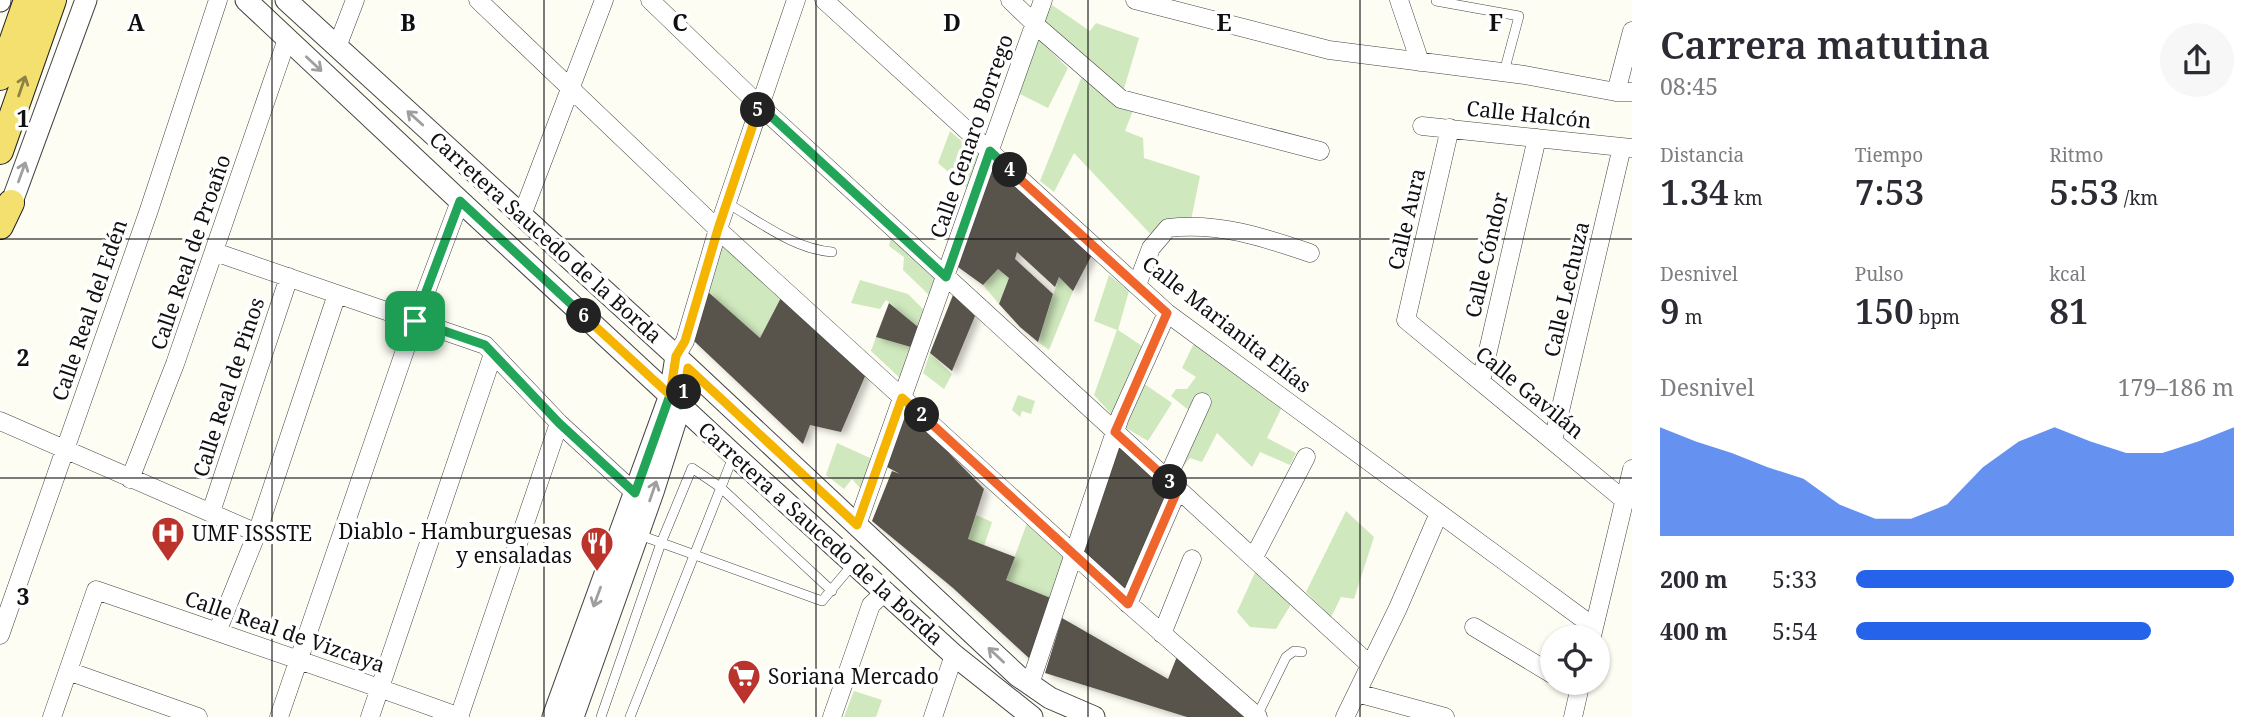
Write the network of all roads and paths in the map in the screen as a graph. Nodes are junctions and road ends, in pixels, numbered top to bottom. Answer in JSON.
{"nodes":[{"id":1,"x":27,"y":0,"type":"edge"},
{"id":2,"x":52,"y":0,"type":"edge"},
{"id":3,"x":86,"y":0,"type":"edge"},
{"id":4,"x":218,"y":0,"type":"edge"},
{"id":5,"x":246,"y":0,"type":"edge"},
{"id":6,"x":286,"y":0,"type":"edge"},
{"id":7,"x":355,"y":0,"type":"edge"},
{"id":8,"x":478,"y":0,"type":"edge"},
{"id":9,"x":604,"y":0,"type":"edge"},
{"id":10,"x":650,"y":0,"type":"edge"},
{"id":11,"x":796,"y":0,"type":"edge"},
{"id":12,"x":824,"y":0,"type":"edge"},
{"id":13,"x":1010,"y":0,"type":"edge"},
{"id":14,"x":1043,"y":0,"type":"edge"},
{"id":15,"x":1135,"y":0,"type":"edge"},
{"id":16,"x":1399,"y":0,"type":"edge"},
{"id":17,"x":1436,"y":1,"type":"edge"},
{"id":18,"x":1035,"y":24,"type":"junction"},
{"id":19,"x":1632,"y":31,"type":"edge"},
{"id":20,"x":287,"y":39,"type":"junction"},
{"id":21,"x":337,"y":47,"type":"junction"},
{"id":22,"x":1420,"y":62,"type":"junction"},
{"id":23,"x":1504,"y":72,"type":"junction"},
{"id":24,"x":0,"y":77,"type":"edge"},
{"id":25,"x":572,"y":88,"type":"junction"},
{"id":26,"x":1624,"y":92,"type":"edge"},
{"id":27,"x":760,"y":106,"type":"junction"},
{"id":28,"x":1422,"y":126,"type":"dead end"},
{"id":29,"x":1450,"y":128,"type":"junction"},
{"id":30,"x":1536,"y":138,"type":"junction"},
{"id":31,"x":1627,"y":148,"type":"edge"},
{"id":32,"x":1320,"y":150,"type":"dead end"},
{"id":33,"x":0,"y":151,"type":"edge"},
{"id":34,"x":990,"y":151,"type":"junction"},
{"id":35,"x":460,"y":201,"type":"junction"},
{"id":36,"x":727,"y":203,"type":"junction"},
{"id":37,"x":5,"y":214,"type":"edge"},
{"id":38,"x":522,"y":215,"type":"junction"},
{"id":39,"x":718,"y":229,"type":"junction"},
{"id":40,"x":0,"y":237,"type":"edge"},
{"id":41,"x":215,"y":252,"type":"junction"},
{"id":42,"x":832,"y":252,"type":"dead end"},
{"id":43,"x":1310,"y":253,"type":"dead end"},
{"id":44,"x":289,"y":277,"type":"junction"},
{"id":45,"x":946,"y":277,"type":"junction"},
{"id":46,"x":1137,"y":285,"type":"junction"},
{"id":47,"x":337,"y":294,"type":"junction"},
{"id":48,"x":1167,"y":313,"type":"junction"},
{"id":49,"x":1406,"y":320,"type":"joint"},
{"id":50,"x":415,"y":321,"type":"junction"},
{"id":51,"x":493,"y":354,"type":"junction"},
{"id":52,"x":683,"y":355,"type":"junction"},
{"id":53,"x":1481,"y":382,"type":"junction"},
{"id":54,"x":902,"y":398,"type":"junction"},
{"id":55,"x":676,"y":400,"type":"junction"},
{"id":56,"x":1202,"y":402,"type":"dead end"},
{"id":57,"x":0,"y":421,"type":"edge"},
{"id":58,"x":559,"y":423,"type":"junction"},
{"id":59,"x":1115,"y":432,"type":"junction"},
{"id":60,"x":1553,"y":441,"type":"junction"},
{"id":61,"x":64,"y":448,"type":"junction"},
{"id":62,"x":734,"y":455,"type":"junction"},
{"id":63,"x":1306,"y":457,"type":"dead end"},
{"id":64,"x":1632,"y":472,"type":"edge"},
{"id":65,"x":131,"y":479,"type":"junction"},
{"id":66,"x":1173,"y":484,"type":"junction"},
{"id":67,"x":720,"y":487,"type":"junction"},
{"id":68,"x":635,"y":493,"type":"junction"},
{"id":69,"x":1625,"y":500,"type":"junction"},
{"id":70,"x":211,"y":512,"type":"junction"},
{"id":71,"x":1439,"y":513,"type":"junction"},
{"id":72,"x":857,"y":525,"type":"junction"},
{"id":73,"x":629,"y":531,"type":"junction"},
{"id":74,"x":257,"y":533,"type":"junction"},
{"id":75,"x":661,"y":543,"type":"junction"},
{"id":76,"x":695,"y":555,"type":"junction"},
{"id":77,"x":1074,"y":555,"type":"junction"},
{"id":78,"x":1254,"y":557,"type":"junction"},
{"id":79,"x":1192,"y":559,"type":"dead end"},
{"id":80,"x":854,"y":563,"type":"junction"},
{"id":81,"x":886,"y":591,"type":"junction"},
{"id":82,"x":832,"y":592,"type":"junction"},
{"id":83,"x":1128,"y":604,"type":"junction"},
{"id":84,"x":1584,"y":625,"type":"edge"},
{"id":85,"x":1595,"y":625,"type":"edge"},
{"id":86,"x":1474,"y":627,"type":"dead end"},
{"id":87,"x":216,"y":632,"type":"junction"},
{"id":88,"x":1162,"y":634,"type":"junction"},
{"id":89,"x":0,"y":635,"type":"edge"},
{"id":90,"x":1302,"y":652,"type":"dead end"},
{"id":91,"x":954,"y":655,"type":"junction"},
{"id":92,"x":298,"y":661,"type":"junction"},
{"id":93,"x":1370,"y":665,"type":"junction"},
{"id":94,"x":1540,"y":667,"type":"edge"},
{"id":95,"x":68,"y":671,"type":"junction"},
{"id":96,"x":1030,"y":684,"type":"junction"},
{"id":97,"x":380,"y":687,"type":"junction"},
{"id":98,"x":1357,"y":693,"type":"junction"},
{"id":99,"x":1574,"y":695,"type":"edge"},
{"id":100,"x":52,"y":717,"type":"edge"},
{"id":101,"x":198,"y":717,"type":"edge"},
{"id":102,"x":279,"y":717,"type":"edge"},
{"id":103,"x":370,"y":717,"type":"edge"},
{"id":104,"x":459,"y":717,"type":"edge"},
{"id":105,"x":553,"y":717,"type":"edge"},
{"id":106,"x":573,"y":717,"type":"edge"},
{"id":107,"x":601,"y":717,"type":"edge"},
{"id":108,"x":630,"y":717,"type":"edge"},
{"id":109,"x":832,"y":717,"type":"edge"},
{"id":110,"x":933,"y":717,"type":"edge"},
{"id":111,"x":1032,"y":717,"type":"edge"},
{"id":112,"x":1094,"y":717,"type":"edge"},
{"id":113,"x":1258,"y":717,"type":"edge"},
{"id":114,"x":1345,"y":717,"type":"edge"},
{"id":115,"x":1445,"y":717,"type":"edge"},
{"id":116,"x":1573,"y":717,"type":"edge"}],
"edges":[{"from":1,"to":24,"type":"main road"},
{"from":33,"to":2,"type":"main road","one_way":true},
{"from":37,"to":3,"type":"street","one_way":true},
{"from":4,"to":61,"type":"street","name":"Calle Real del Edén"},
{"from":5,"to":20,"type":"street","name":"Carretera a Saucedo de la Borda"},
{"from":6,"to":21,"type":"street","name":"Carretera Saucedo de la Borda"},
{"from":7,"to":21,"type":"street"},
{"from":8,"to":25,"type":"street"},
{"from":9,"to":25,"type":"street"},
{"from":10,"to":27,"type":"street"},
{"from":11,"to":27,"type":"street"},
{"from":12,"to":34,"type":"street","name":"Calle Marianita Elías"},
{"from":13,"to":18,"type":"street"},
{"from":14,"to":18,"type":"street","name":"Calle Genaro Borrego"},
{"from":15,"to":22,"type":"street"},
{"from":16,"to":22,"type":"street"},
{"from":17,"to":23,"type":"lane"},
{"from":18,"to":32,"type":"street"},
{"from":18,"to":34,"type":"street","name":"Calle Genaro Borrego"},
{"from":19,"to":26,"type":"street"},
{"from":20,"to":35,"type":"street","name":"Carretera a Saucedo de la Borda","one_way":true},
{"from":20,"to":41,"type":"street","name":"Calle Real de Proaño"},
{"from":38,"to":21,"type":"street","name":"Carretera Saucedo de la Borda","one_way":true},
{"from":22,"to":23,"type":"street"},
{"from":23,"to":26,"type":"street"},
{"from":25,"to":38,"type":"street"},
{"from":25,"to":39,"type":"street"},
{"from":27,"to":36,"type":"street"},
{"from":27,"to":45,"type":"street"},
{"from":28,"to":29,"type":"street","name":"Calle Halcón"},
{"from":29,"to":30,"type":"street","name":"Calle Halcón"},
{"from":29,"to":49,"type":"street","name":"Calle Aura"},
{"from":30,"to":31,"type":"street","name":"Calle Halcón"},
{"from":30,"to":53,"type":"street","name":"Calle Cóndor"},
{"from":31,"to":60,"type":"street","name":"Calle Lechuza"},
{"from":34,"to":45,"type":"street","name":"Calle Genaro Borrego"},
{"from":34,"to":46,"type":"street","name":"Calle Marianita Elías"},
{"from":35,"to":50,"type":"street"},
{"from":35,"to":55,"type":"street","name":"Carretera a Saucedo de la Borda"},
{"from":36,"to":39,"type":"street"},
{"from":36,"to":42,"type":"lane"},
{"from":37,"to":40,"type":"street"},
{"from":38,"to":52,"type":"street","name":"Carretera Saucedo de la Borda"},
{"from":39,"to":52,"type":"street"},
{"from":39,"to":54,"type":"street"},
{"from":41,"to":44,"type":"street"},
{"from":41,"to":65,"type":"street","name":"Calle Real de Proaño"},
{"from":43,"to":46,"type":"street"},
{"from":44,"to":47,"type":"street"},
{"from":44,"to":70,"type":"street","name":"Calle Real de Pinos"},
{"from":45,"to":54,"type":"street","name":"Calle Genaro Borrego"},
{"from":45,"to":59,"type":"street"},
{"from":46,"to":48,"type":"street","name":"Calle Marianita Elías"},
{"from":47,"to":50,"type":"street"},
{"from":47,"to":74,"type":"street"},
{"from":48,"to":59,"type":"street"},
{"from":48,"to":71,"type":"street","name":"Calle Marianita Elías"},
{"from":49,"to":53,"type":"street","name":"Calle Gavilán"},
{"from":50,"to":51,"type":"street"},
{"from":50,"to":92,"type":"street"},
{"from":51,"to":58,"type":"street"},
{"from":51,"to":97,"type":"street"},
{"from":52,"to":55,"type":"street"},
{"from":52,"to":72,"type":"street","name":"Carretera Saucedo de la Borda"},
{"from":53,"to":60,"type":"street","name":"Calle Gavilán"},
{"from":54,"to":72,"type":"street","name":"Calle Genaro Borrego"},
{"from":54,"to":77,"type":"street"},
{"from":55,"to":62,"type":"street","name":"Carretera a Saucedo de la Borda"},
{"from":55,"to":68,"type":"street"},
{"from":73,"to":55,"type":"street","one_way":true},
{"from":56,"to":66,"type":"street"},
{"from":57,"to":61,"type":"street"},
{"from":58,"to":68,"type":"street"},
{"from":58,"to":104,"type":"street"},
{"from":59,"to":66,"type":"street"},
{"from":59,"to":77,"type":"street"},
{"from":60,"to":69,"type":"street","name":"Calle Gavilán"},
{"from":61,"to":65,"type":"street"},
{"from":61,"to":89,"type":"street","name":"Calle Real del Edén"},
{"from":62,"to":67,"type":"lane"},
{"from":62,"to":80,"type":"street","name":"Carretera a Saucedo de la Borda"},
{"from":63,"to":78,"type":"street"},
{"from":64,"to":69,"type":"street"},
{"from":65,"to":70,"type":"street"},
{"from":66,"to":78,"type":"street"},
{"from":66,"to":83,"type":"street"},
{"from":67,"to":75,"type":"lane"},
{"from":67,"to":76,"type":"lane"},
{"from":67,"to":82,"type":"lane"},
{"from":68,"to":73,"type":"street"},
{"from":69,"to":85,"type":"street"},
{"from":70,"to":74,"type":"street"},
{"from":71,"to":84,"type":"street","name":"Calle Marianita Elías"},
{"from":71,"to":93,"type":"street"},
{"from":96,"to":72,"type":"street","name":"Carretera Saucedo de la Borda","one_way":true},
{"from":73,"to":75,"type":"lane"},
{"from":73,"to":105,"type":"street","one_way":true},
{"from":73,"to":106,"type":"street"},
{"from":74,"to":87,"type":"street"},
{"from":75,"to":76,"type":"lane"},
{"from":75,"to":107,"type":"lane"},
{"from":76,"to":82,"type":"lane"},
{"from":76,"to":108,"type":"lane"},
{"from":77,"to":83,"type":"street"},
{"from":77,"to":96,"type":"street"},
{"from":78,"to":93,"type":"street"},
{"from":79,"to":88,"type":"street"},
{"from":80,"to":81,"type":"street","name":"Carretera a Saucedo de la Borda"},
{"from":80,"to":82,"type":"lane"},
{"from":81,"to":91,"type":"street","name":"Carretera a Saucedo de la Borda"},
{"from":81,"to":109,"type":"street"},
{"from":83,"to":88,"type":"street"},
{"from":86,"to":94,"type":"street"},
{"from":87,"to":92,"type":"street","name":"Calle Real de Vizcaya"},
{"from":87,"to":95,"type":"street","name":"Calle Real de Vizcaya"},
{"from":88,"to":113,"type":"street"},
{"from":90,"to":113,"type":"lane"},
{"from":91,"to":110,"type":"street"},
{"from":91,"to":111,"type":"street","name":"Carretera a Saucedo de la Borda"},
{"from":92,"to":97,"type":"street","name":"Calle Real de Vizcaya"},
{"from":92,"to":102,"type":"street"},
{"from":93,"to":98,"type":"street"},
{"from":95,"to":100,"type":"street"},
{"from":95,"to":101,"type":"street"},
{"from":96,"to":112,"type":"street","name":"Carretera Saucedo de la Borda"},
{"from":97,"to":103,"type":"street"},
{"from":97,"to":104,"type":"street","name":"Calle Real de Vizcaya"},
{"from":98,"to":114,"type":"street"},
{"from":98,"to":115,"type":"street"},
{"from":99,"to":116,"type":"street"}]}
